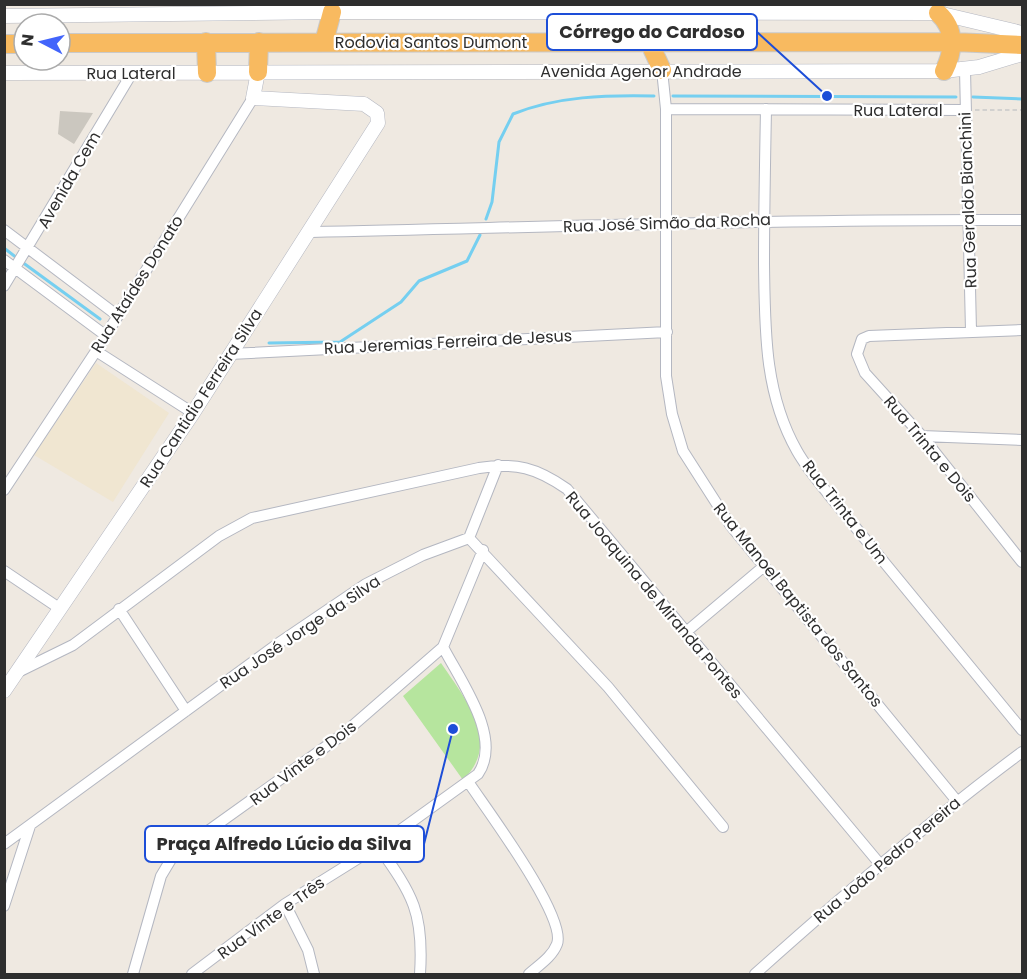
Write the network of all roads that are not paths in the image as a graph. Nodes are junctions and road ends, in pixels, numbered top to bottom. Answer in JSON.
{"nodes":[{"id":1,"x":332,"y":12,"type":"junction"},
{"id":2,"x":939,"y":13,"type":"junction"},
{"id":3,"x":4,"y":16,"type":"edge"},
{"id":4,"x":206,"y":42,"type":"junction"},
{"id":5,"x":259,"y":42,"type":"junction"},
{"id":6,"x":324,"y":42,"type":"junction"},
{"id":7,"x":650,"y":42,"type":"junction"},
{"id":8,"x":952,"y":42,"type":"junction"},
{"id":9,"x":72,"y":44,"type":"edge"},
{"id":10,"x":1022,"y":44,"type":"edge"},
{"id":11,"x":662,"y":70,"type":"junction"},
{"id":12,"x":965,"y":70,"type":"junction"},
{"id":13,"x":944,"y":71,"type":"junction"},
{"id":14,"x":258,"y":72,"type":"junction"},
{"id":15,"x":4,"y":73,"type":"edge"},
{"id":16,"x":132,"y":73,"type":"junction"},
{"id":17,"x":207,"y":73,"type":"junction"},
{"id":18,"x":253,"y":98,"type":"junction"},
{"id":19,"x":666,"y":109,"type":"junction"},
{"id":20,"x":766,"y":109,"type":"junction"},
{"id":21,"x":965,"y":110,"type":"junction"},
{"id":22,"x":764,"y":220,"type":"junction"},
{"id":23,"x":968,"y":220,"type":"junction"},
{"id":24,"x":1023,"y":220,"type":"edge"},
{"id":25,"x":664,"y":224,"type":"junction"},
{"id":26,"x":4,"y":230,"type":"edge"},
{"id":27,"x":311,"y":232,"type":"junction"},
{"id":28,"x":29,"y":249,"type":"junction"},
{"id":29,"x":4,"y":260,"type":"edge"},
{"id":30,"x":16,"y":269,"type":"junction"},
{"id":31,"x":4,"y":286,"type":"edge"},
{"id":32,"x":118,"y":316,"type":"junction"},
{"id":33,"x":1023,"y":330,"type":"edge"},
{"id":34,"x":971,"y":331,"type":"junction"},
{"id":35,"x":667,"y":332,"type":"junction"},
{"id":36,"x":105,"y":335,"type":"junction"},
{"id":37,"x":96,"y":351,"type":"junction"},
{"id":38,"x":230,"y":354,"type":"junction"},
{"id":39,"x":194,"y":413,"type":"junction"},
{"id":40,"x":922,"y":436,"type":"junction"},
{"id":41,"x":1023,"y":440,"type":"edge"},
{"id":42,"x":498,"y":465,"type":"junction"},
{"id":43,"x":4,"y":490,"type":"edge"},
{"id":44,"x":469,"y":538,"type":"junction"},
{"id":45,"x":483,"y":550,"type":"junction"},
{"id":46,"x":1022,"y":560,"type":"edge"},
{"id":47,"x":763,"y":567,"type":"junction"},
{"id":48,"x":4,"y":571,"type":"edge"},
{"id":49,"x":58,"y":608,"type":"junction"},
{"id":50,"x":119,"y":609,"type":"junction"},
{"id":51,"x":686,"y":632,"type":"junction"},
{"id":52,"x":443,"y":647,"type":"junction"},
{"id":53,"x":16,"y":673,"type":"junction"},
{"id":54,"x":4,"y":691,"type":"edge"},
{"id":55,"x":186,"y":711,"type":"junction"},
{"id":56,"x":1023,"y":730,"type":"edge"},
{"id":57,"x":1023,"y":752,"type":"edge"},
{"id":58,"x":469,"y":783,"type":"junction"},
{"id":59,"x":956,"y":800,"type":"junction"},
{"id":60,"x":30,"y":826,"type":"junction"},
{"id":61,"x":723,"y":827,"type":"dead end"},
{"id":62,"x":4,"y":844,"type":"edge"},
{"id":63,"x":378,"y":846,"type":"junction"},
{"id":64,"x":879,"y":863,"type":"junction"},
{"id":65,"x":285,"y":904,"type":"junction"},
{"id":66,"x":4,"y":906,"type":"edge"},
{"id":67,"x":133,"y":975,"type":"edge"},
{"id":68,"x":192,"y":975,"type":"edge"},
{"id":69,"x":314,"y":975,"type":"edge"},
{"id":70,"x":420,"y":975,"type":"edge"},
{"id":71,"x":529,"y":975,"type":"edge"},
{"id":72,"x":755,"y":975,"type":"edge"}],
"edges":[{"from":1,"to":2,"type":"street"},
{"from":1,"to":3,"type":"street"},
{"from":1,"to":6,"type":"highway"},
{"from":2,"to":8,"type":"highway"},
{"from":2,"to":10,"type":"street"},
{"from":4,"to":5,"type":"highway","name":"Rodovia Santos Dumont"},
{"from":4,"to":9,"type":"highway","name":"Rodovia Santos Dumont"},
{"from":4,"to":17,"type":"highway"},
{"from":5,"to":6,"type":"highway","name":"Rodovia Santos Dumont"},
{"from":5,"to":14,"type":"highway"},
{"from":6,"to":7,"type":"highway","name":"Rodovia Santos Dumont"},
{"from":7,"to":8,"type":"highway","name":"Rodovia Santos Dumont"},
{"from":7,"to":11,"type":"highway"},
{"from":8,"to":10,"type":"highway","name":"Rodovia Santos Dumont"},
{"from":8,"to":13,"type":"highway"},
{"from":10,"to":12,"type":"street","name":"Avenida Agenor Andrade"},
{"from":11,"to":13,"type":"street","name":"Avenida Agenor Andrade"},
{"from":11,"to":14,"type":"street","name":"Avenida Agenor Andrade"},
{"from":11,"to":19,"type":"street","name":"Rua Manoel Baptista dos Santos"},
{"from":12,"to":13,"type":"street","name":"Avenida Agenor Andrade"},
{"from":12,"to":21,"type":"street","name":"Rua Geraldo Bianchini"},
{"from":14,"to":17,"type":"street","name":"Rua Lateral"},
{"from":14,"to":18,"type":"street","name":"Rua Ataídes Donato"},
{"from":15,"to":16,"type":"street","name":"Rua Lateral"},
{"from":16,"to":17,"type":"street","name":"Rua Lateral"},
{"from":16,"to":28,"type":"street","name":"Avenida Cem"},
{"from":18,"to":27,"type":"street","name":"Rua Cantidio Ferreira Silva"},
{"from":18,"to":32,"type":"street","name":"Rua Ataídes Donato"},
{"from":19,"to":20,"type":"street","name":"Rua Lateral"},
{"from":19,"to":25,"type":"street","name":"Rua Manoel Baptista dos Santos"},
{"from":20,"to":21,"type":"street","name":"Rua Lateral"},
{"from":20,"to":22,"type":"street","name":"Rua Trinta e Um"},
{"from":21,"to":23,"type":"street","name":"Rua Geraldo Bianchini"},
{"from":22,"to":23,"type":"street","name":"Rua José Simão da Rocha"},
{"from":22,"to":25,"type":"street","name":"Rua José Simão da Rocha"},
{"from":22,"to":56,"type":"street","name":"Rua Trinta e Um"},
{"from":23,"to":24,"type":"street","name":"Rua José Simão da Rocha"},
{"from":23,"to":34,"type":"street","name":"Rua Geraldo Bianchini"},
{"from":25,"to":27,"type":"street","name":"Rua José Simão da Rocha"},
{"from":25,"to":35,"type":"street","name":"Rua Manoel Baptista dos Santos"},
{"from":26,"to":28,"type":"street"},
{"from":27,"to":38,"type":"street","name":"Rua Cantidio Ferreira Silva"},
{"from":28,"to":30,"type":"street","name":"Avenida Cem"},
{"from":28,"to":32,"type":"street"},
{"from":29,"to":30,"type":"street"},
{"from":30,"to":31,"type":"street","name":"Avenida Cem"},
{"from":30,"to":36,"type":"street"},
{"from":32,"to":36,"type":"street","name":"Rua Ataídes Donato"},
{"from":33,"to":34,"type":"street"},
{"from":34,"to":40,"type":"street","name":"Rua Trinta e Dois"},
{"from":35,"to":38,"type":"street","name":"Rua Jeremias Ferreira de Jesus"},
{"from":35,"to":47,"type":"street","name":"Rua Manoel Baptista dos Santos"},
{"from":36,"to":37,"type":"street","name":"Rua Ataídes Donato"},
{"from":37,"to":39,"type":"street"},
{"from":37,"to":43,"type":"street","name":"Rua Ataídes Donato"},
{"from":38,"to":39,"type":"street","name":"Rua Cantidio Ferreira Silva"},
{"from":39,"to":49,"type":"street","name":"Rua Cantidio Ferreira Silva"},
{"from":40,"to":41,"type":"street"},
{"from":40,"to":46,"type":"street","name":"Rua Trinta e Dois"},
{"from":42,"to":44,"type":"street"},
{"from":42,"to":50,"type":"street","name":"Rua Joaquina de Miranda Pontes"},
{"from":42,"to":51,"type":"street","name":"Rua Joaquina de Miranda Pontes"},
{"from":44,"to":45,"type":"street"},
{"from":44,"to":55,"type":"street","name":"Rua José Jorge da Silva"},
{"from":45,"to":52,"type":"street","name":"Rua Vinte e Dois"},
{"from":45,"to":61,"type":"street"},
{"from":47,"to":51,"type":"street"},
{"from":47,"to":59,"type":"street","name":"Rua Manoel Baptista dos Santos"},
{"from":48,"to":49,"type":"street"},
{"from":49,"to":53,"type":"street","name":"Rua Cantidio Ferreira Silva"},
{"from":50,"to":53,"type":"street","name":"Rua Joaquina de Miranda Pontes"},
{"from":50,"to":55,"type":"street"},
{"from":51,"to":64,"type":"street","name":"Rua Joaquina de Miranda Pontes"},
{"from":52,"to":58,"type":"street","name":"Rua Vinte e Três"},
{"from":52,"to":67,"type":"street","name":"Rua Vinte e Dois"},
{"from":53,"to":54,"type":"street","name":"Rua Cantidio Ferreira Silva"},
{"from":55,"to":60,"type":"street","name":"Rua José Jorge da Silva"},
{"from":57,"to":59,"type":"street","name":"Rua João Pedro Pereira"},
{"from":58,"to":63,"type":"street","name":"Rua Vinte e Três"},
{"from":58,"to":71,"type":"street"},
{"from":59,"to":64,"type":"street","name":"Rua João Pedro Pereira"},
{"from":60,"to":62,"type":"street","name":"Rua José Jorge da Silva"},
{"from":60,"to":66,"type":"street"},
{"from":63,"to":65,"type":"street","name":"Rua Vinte e Três"},
{"from":63,"to":70,"type":"street"},
{"from":64,"to":72,"type":"street","name":"Rua João Pedro Pereira"},
{"from":65,"to":68,"type":"street","name":"Rua Vinte e Três"},
{"from":65,"to":69,"type":"street"}]}
